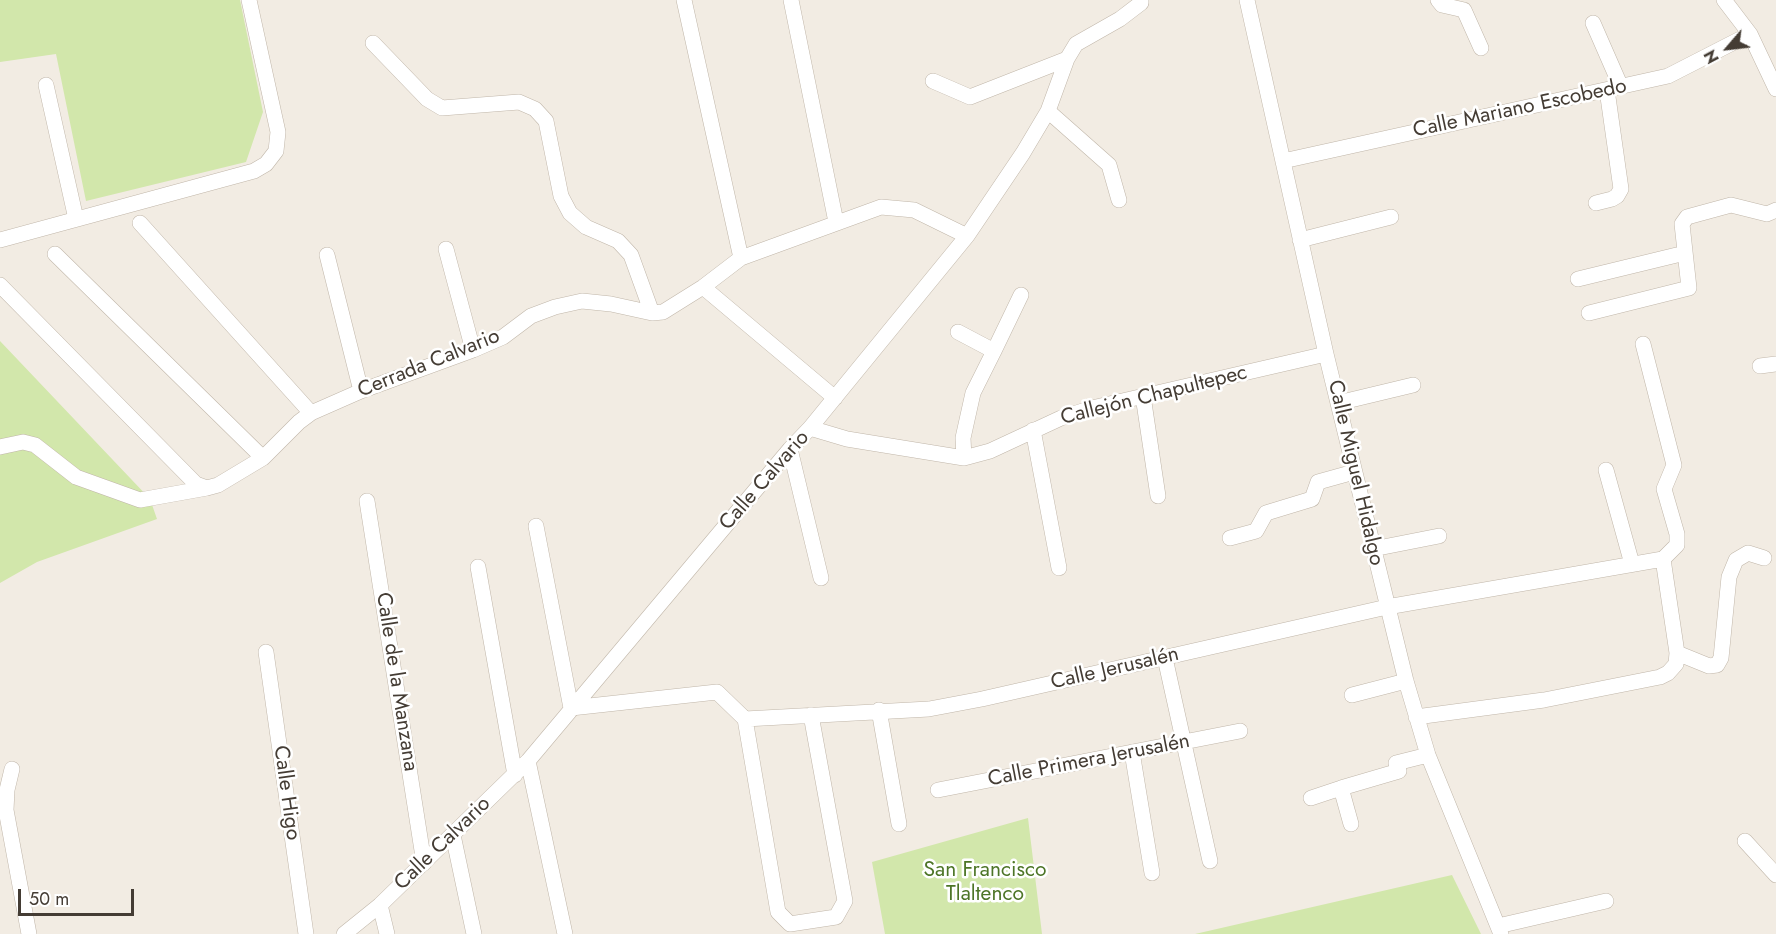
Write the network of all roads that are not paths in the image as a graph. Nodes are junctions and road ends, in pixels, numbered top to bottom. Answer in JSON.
{"nodes":[{"id":1,"x":249,"y":0,"type":"edge"},
{"id":2,"x":684,"y":0,"type":"edge"},
{"id":3,"x":791,"y":0,"type":"edge"},
{"id":4,"x":1141,"y":0,"type":"edge"},
{"id":5,"x":1247,"y":0,"type":"edge"},
{"id":6,"x":1438,"y":0,"type":"edge"},
{"id":7,"x":1724,"y":0,"type":"edge"},
{"id":8,"x":1593,"y":23,"type":"dead end"},
{"id":9,"x":1750,"y":34,"type":"junction"},
{"id":10,"x":373,"y":43,"type":"dead end"},
{"id":11,"x":1481,"y":48,"type":"dead end"},
{"id":12,"x":1067,"y":60,"type":"junction"},
{"id":13,"x":933,"y":81,"type":"dead end"},
{"id":14,"x":46,"y":85,"type":"dead end"},
{"id":15,"x":1614,"y":88,"type":"junction"},
{"id":16,"x":1776,"y":88,"type":"edge"},
{"id":17,"x":1048,"y":111,"type":"junction"},
{"id":18,"x":1282,"y":161,"type":"junction"},
{"id":19,"x":1119,"y":200,"type":"dead end"},
{"id":20,"x":1596,"y":203,"type":"dead end"},
{"id":21,"x":1772,"y":212,"type":"edge"},
{"id":22,"x":1391,"y":217,"type":"dead end"},
{"id":23,"x":76,"y":219,"type":"junction"},
{"id":24,"x":836,"y":222,"type":"junction"},
{"id":25,"x":140,"y":223,"type":"dead end"},
{"id":26,"x":967,"y":236,"type":"junction"},
{"id":27,"x":0,"y":238,"type":"edge"},
{"id":28,"x":1300,"y":240,"type":"junction"},
{"id":29,"x":446,"y":249,"type":"dead end"},
{"id":30,"x":1686,"y":253,"type":"junction"},
{"id":31,"x":55,"y":254,"type":"dead end"},
{"id":32,"x":327,"y":255,"type":"dead end"},
{"id":33,"x":741,"y":258,"type":"junction"},
{"id":34,"x":1578,"y":279,"type":"dead end"},
{"id":35,"x":0,"y":285,"type":"edge"},
{"id":36,"x":703,"y":287,"type":"junction"},
{"id":37,"x":1021,"y":295,"type":"dead end"},
{"id":38,"x":652,"y":313,"type":"junction"},
{"id":39,"x":1588,"y":313,"type":"dead end"},
{"id":40,"x":957,"y":332,"type":"dead end"},
{"id":41,"x":1643,"y":344,"type":"dead end"},
{"id":42,"x":473,"y":350,"type":"junction"},
{"id":43,"x":993,"y":351,"type":"junction"},
{"id":44,"x":1326,"y":354,"type":"junction"},
{"id":45,"x":1413,"y":385,"type":"dead end"},
{"id":46,"x":361,"y":391,"type":"junction"},
{"id":47,"x":1143,"y":396,"type":"junction"},
{"id":48,"x":835,"y":398,"type":"junction"},
{"id":49,"x":1338,"y":403,"type":"junction"},
{"id":50,"x":311,"y":413,"type":"junction"},
{"id":51,"x":810,"y":428,"type":"junction"},
{"id":52,"x":1033,"y":430,"type":"junction"},
{"id":53,"x":0,"y":447,"type":"edge"},
{"id":54,"x":790,"y":449,"type":"junction"},
{"id":55,"x":263,"y":458,"type":"junction"},
{"id":56,"x":964,"y":458,"type":"junction"},
{"id":57,"x":1606,"y":470,"type":"dead end"},
{"id":58,"x":1354,"y":472,"type":"junction"},
{"id":59,"x":207,"y":488,"type":"junction"},
{"id":60,"x":1158,"y":496,"type":"dead end"},
{"id":61,"x":367,"y":501,"type":"dead end"},
{"id":62,"x":536,"y":526,"type":"dead end"},
{"id":63,"x":1439,"y":536,"type":"dead end"},
{"id":64,"x":1230,"y":538,"type":"dead end"},
{"id":65,"x":1373,"y":549,"type":"junction"},
{"id":66,"x":1764,"y":558,"type":"dead end"},
{"id":67,"x":1663,"y":559,"type":"junction"},
{"id":68,"x":1632,"y":564,"type":"junction"},
{"id":69,"x":478,"y":567,"type":"dead end"},
{"id":70,"x":1059,"y":568,"type":"dead end"},
{"id":71,"x":821,"y":578,"type":"dead end"},
{"id":72,"x":1387,"y":607,"type":"junction"},
{"id":73,"x":266,"y":652,"type":"dead end"},
{"id":74,"x":1677,"y":653,"type":"junction"},
{"id":75,"x":1165,"y":658,"type":"junction"},
{"id":76,"x":1406,"y":681,"type":"junction"},
{"id":77,"x":1352,"y":695,"type":"dead end"},
{"id":78,"x":572,"y":708,"type":"junction"},
{"id":79,"x":879,"y":711,"type":"junction"},
{"id":80,"x":811,"y":715,"type":"junction"},
{"id":81,"x":1416,"y":717,"type":"junction"},
{"id":82,"x":745,"y":719,"type":"junction"},
{"id":83,"x":1240,"y":731,"type":"dead end"},
{"id":84,"x":1184,"y":742,"type":"junction"},
{"id":85,"x":1132,"y":752,"type":"junction"},
{"id":86,"x":1428,"y":755,"type":"junction"},
{"id":87,"x":528,"y":761,"type":"junction"},
{"id":88,"x":12,"y":769,"type":"dead end"},
{"id":89,"x":515,"y":775,"type":"junction"},
{"id":90,"x":1341,"y":788,"type":"junction"},
{"id":91,"x":938,"y":790,"type":"dead end"},
{"id":92,"x":1311,"y":798,"type":"dead end"},
{"id":93,"x":899,"y":824,"type":"dead end"},
{"id":94,"x":1351,"y":824,"type":"dead end"},
{"id":95,"x":453,"y":835,"type":"junction"},
{"id":96,"x":1745,"y":841,"type":"dead end"},
{"id":97,"x":1210,"y":861,"type":"dead end"},
{"id":98,"x":424,"y":863,"type":"junction"},
{"id":99,"x":1152,"y":873,"type":"dead end"},
{"id":100,"x":1776,"y":875,"type":"edge"},
{"id":101,"x":1606,"y":901,"type":"dead end"},
{"id":102,"x":380,"y":905,"type":"junction"},
{"id":103,"x":1500,"y":930,"type":"edge"},
{"id":104,"x":29,"y":934,"type":"edge"},
{"id":105,"x":306,"y":934,"type":"edge"},
{"id":106,"x":344,"y":934,"type":"edge"},
{"id":107,"x":387,"y":934,"type":"edge"},
{"id":108,"x":474,"y":934,"type":"edge"},
{"id":109,"x":565,"y":934,"type":"edge"}],
"edges":[{"from":1,"to":23,"type":"street"},
{"from":2,"to":33,"type":"street"},
{"from":3,"to":24,"type":"street"},
{"from":4,"to":12,"type":"street","name":"Calle Calvario"},
{"from":5,"to":18,"type":"street","name":"Calle Miguel Hidalgo"},
{"from":6,"to":11,"type":"street"},
{"from":7,"to":9,"type":"street"},
{"from":8,"to":15,"type":"street"},
{"from":9,"to":15,"type":"street","name":"Calle Mariano Escobedo"},
{"from":9,"to":16,"type":"street"},
{"from":10,"to":38,"type":"street"},
{"from":12,"to":13,"type":"street"},
{"from":12,"to":17,"type":"street","name":"Calle Calvario"},
{"from":14,"to":23,"type":"street"},
{"from":15,"to":18,"type":"street","name":"Calle Mariano Escobedo"},
{"from":15,"to":20,"type":"street"},
{"from":17,"to":19,"type":"street"},
{"from":17,"to":26,"type":"street","name":"Calle Calvario"},
{"from":18,"to":28,"type":"street","name":"Calle Miguel Hidalgo"},
{"from":21,"to":30,"type":"street"},
{"from":22,"to":28,"type":"street"},
{"from":23,"to":27,"type":"street"},
{"from":24,"to":26,"type":"street"},
{"from":24,"to":33,"type":"street"},
{"from":25,"to":50,"type":"street"},
{"from":26,"to":48,"type":"street","name":"Calle Calvario"},
{"from":28,"to":44,"type":"street","name":"Calle Miguel Hidalgo"},
{"from":29,"to":42,"type":"street"},
{"from":30,"to":34,"type":"street"},
{"from":30,"to":39,"type":"street"},
{"from":31,"to":55,"type":"street"},
{"from":32,"to":46,"type":"street"},
{"from":33,"to":36,"type":"street"},
{"from":35,"to":59,"type":"street"},
{"from":36,"to":38,"type":"street"},
{"from":36,"to":48,"type":"street"},
{"from":37,"to":43,"type":"street"},
{"from":38,"to":42,"type":"street","name":"Cerrada Calvario"},
{"from":40,"to":43,"type":"street"},
{"from":41,"to":67,"type":"street"},
{"from":42,"to":46,"type":"street","name":"Cerrada Calvario"},
{"from":43,"to":56,"type":"street"},
{"from":44,"to":47,"type":"street","name":"Callejón Chapultepec"},
{"from":44,"to":49,"type":"street","name":"Calle Miguel Hidalgo"},
{"from":45,"to":49,"type":"street"},
{"from":46,"to":50,"type":"street","name":"Cerrada Calvario"},
{"from":47,"to":52,"type":"street","name":"Callejón Chapultepec"},
{"from":47,"to":60,"type":"street"},
{"from":48,"to":51,"type":"street","name":"Calle Calvario"},
{"from":49,"to":58,"type":"street","name":"Calle Miguel Hidalgo"},
{"from":50,"to":55,"type":"street","name":"Cerrada Calvario"},
{"from":51,"to":54,"type":"street","name":"Calle Calvario"},
{"from":51,"to":56,"type":"street","name":"Callejón Chapultepec"},
{"from":52,"to":56,"type":"street","name":"Callejón Chapultepec"},
{"from":52,"to":70,"type":"street"},
{"from":53,"to":59,"type":"street","name":"Cerrada Calvario"},
{"from":54,"to":71,"type":"street"},
{"from":54,"to":78,"type":"street","name":"Calle Calvario"},
{"from":55,"to":59,"type":"street","name":"Cerrada Calvario"},
{"from":57,"to":68,"type":"street"},
{"from":58,"to":64,"type":"street"},
{"from":58,"to":65,"type":"street","name":"Calle Miguel Hidalgo"},
{"from":61,"to":98,"type":"street","name":"Calle de la Manzana"},
{"from":62,"to":78,"type":"street"},
{"from":63,"to":65,"type":"street"},
{"from":65,"to":72,"type":"street","name":"Calle Miguel Hidalgo"},
{"from":66,"to":74,"type":"street"},
{"from":67,"to":68,"type":"street","name":"Calle Jerusalén"},
{"from":67,"to":74,"type":"street"},
{"from":68,"to":72,"type":"street","name":"Calle Jerusalén"},
{"from":69,"to":89,"type":"street"},
{"from":72,"to":75,"type":"street","name":"Calle Jerusalén"},
{"from":72,"to":76,"type":"street","name":"Calle Miguel Hidalgo"},
{"from":73,"to":105,"type":"street","name":"Calle Higo"},
{"from":74,"to":81,"type":"street"},
{"from":75,"to":79,"type":"street","name":"Calle Jerusalén"},
{"from":75,"to":84,"type":"street"},
{"from":76,"to":77,"type":"street"},
{"from":76,"to":81,"type":"street","name":"Calle Miguel Hidalgo"},
{"from":78,"to":82,"type":"street"},
{"from":78,"to":87,"type":"street","name":"Calle Calvario"},
{"from":79,"to":80,"type":"street","name":"Calle Jerusalén"},
{"from":79,"to":93,"type":"street"},
{"from":80,"to":82,"type":"street","name":"Calle Jerusalén"},
{"from":80,"to":82,"type":"street"},
{"from":81,"to":86,"type":"street","name":"Calle Miguel Hidalgo"},
{"from":83,"to":84,"type":"street","name":"Calle Primera Jerusalén"},
{"from":84,"to":85,"type":"street","name":"Calle Primera Jerusalén"},
{"from":84,"to":97,"type":"street"},
{"from":85,"to":91,"type":"street","name":"Calle Primera Jerusalén"},
{"from":85,"to":99,"type":"street"},
{"from":86,"to":90,"type":"street"},
{"from":86,"to":103,"type":"street","name":"Calle Miguel Hidalgo"},
{"from":87,"to":89,"type":"street","name":"Calle Calvario"},
{"from":87,"to":109,"type":"street"},
{"from":88,"to":104,"type":"street"},
{"from":89,"to":95,"type":"street","name":"Calle Calvario"},
{"from":90,"to":92,"type":"street"},
{"from":90,"to":94,"type":"street"},
{"from":95,"to":98,"type":"street","name":"Calle Calvario"},
{"from":95,"to":108,"type":"street"},
{"from":96,"to":100,"type":"street"},
{"from":98,"to":102,"type":"street","name":"Calle Calvario"},
{"from":101,"to":103,"type":"street"},
{"from":102,"to":106,"type":"street","name":"Calle Calvario"},
{"from":102,"to":107,"type":"street"}]}
